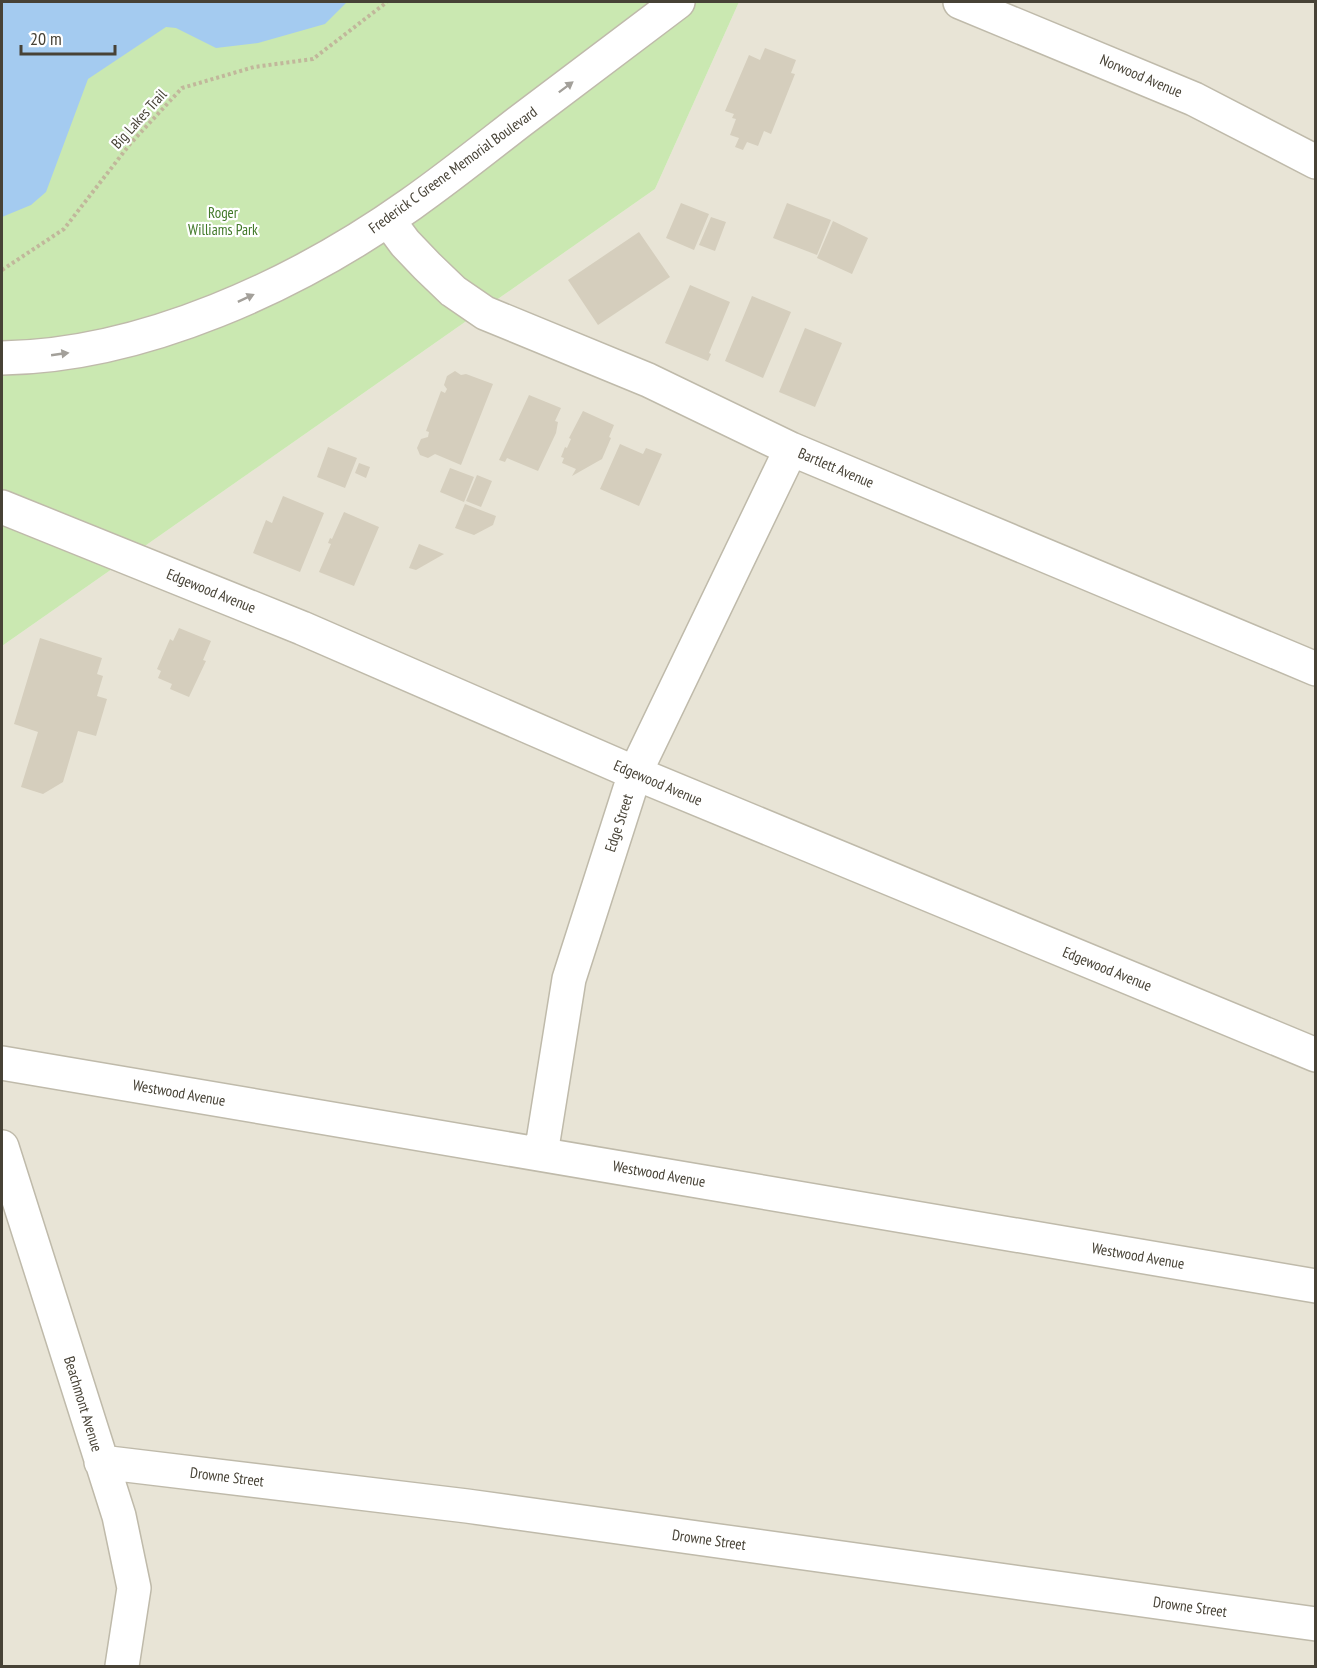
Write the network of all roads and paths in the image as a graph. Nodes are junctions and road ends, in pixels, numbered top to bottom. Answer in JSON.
{"nodes":[{"id":1,"x":387,"y":2,"type":"edge"},
{"id":2,"x":678,"y":2,"type":"edge"},
{"id":3,"x":960,"y":2,"type":"edge"},
{"id":4,"x":1316,"y":162,"type":"edge"},
{"id":5,"x":388,"y":220,"type":"junction"},
{"id":6,"x":2,"y":270,"type":"edge"},
{"id":7,"x":4,"y":367,"type":"edge"},
{"id":8,"x":791,"y":449,"type":"junction"},
{"id":9,"x":2,"y":507,"type":"edge"},
{"id":10,"x":1316,"y":669,"type":"edge"},
{"id":11,"x":635,"y":773,"type":"junction"},
{"id":12,"x":1316,"y":1055,"type":"edge"},
{"id":13,"x":2,"y":1063,"type":"edge"},
{"id":14,"x":2,"y":1147,"type":"edge"},
{"id":15,"x":542,"y":1154,"type":"junction"},
{"id":16,"x":1316,"y":1286,"type":"edge"},
{"id":17,"x":101,"y":1462,"type":"junction"},
{"id":18,"x":1316,"y":1624,"type":"edge"},
{"id":19,"x":122,"y":1666,"type":"edge"}],
"edges":[{"from":1,"to":6,"type":"path","name":"Big Lakes Trail"},
{"from":5,"to":2,"type":"street","name":"Frederick C Greene Memorial Boulevard","one_way":true},
{"from":3,"to":4,"type":"street","name":"Norwood Avenue"},
{"from":7,"to":5,"type":"street","name":"Frederick C Greene Memorial Boulevard","one_way":true},
{"from":5,"to":8,"type":"street","name":"Bartlett Avenue"},
{"from":8,"to":10,"type":"street","name":"Bartlett Avenue"},
{"from":8,"to":11,"type":"street","name":"Edge Street"},
{"from":9,"to":11,"type":"street","name":"Edgewood Avenue"},
{"from":11,"to":12,"type":"street","name":"Edgewood Avenue"},
{"from":11,"to":15,"type":"street","name":"Edge Street"},
{"from":13,"to":15,"type":"street","name":"Westwood Avenue"},
{"from":14,"to":17,"type":"street","name":"Beachmont Avenue"},
{"from":15,"to":16,"type":"street","name":"Westwood Avenue"},
{"from":17,"to":18,"type":"street","name":"Drowne Street"},
{"from":17,"to":19,"type":"street","name":"Beachmont Avenue"}]}
